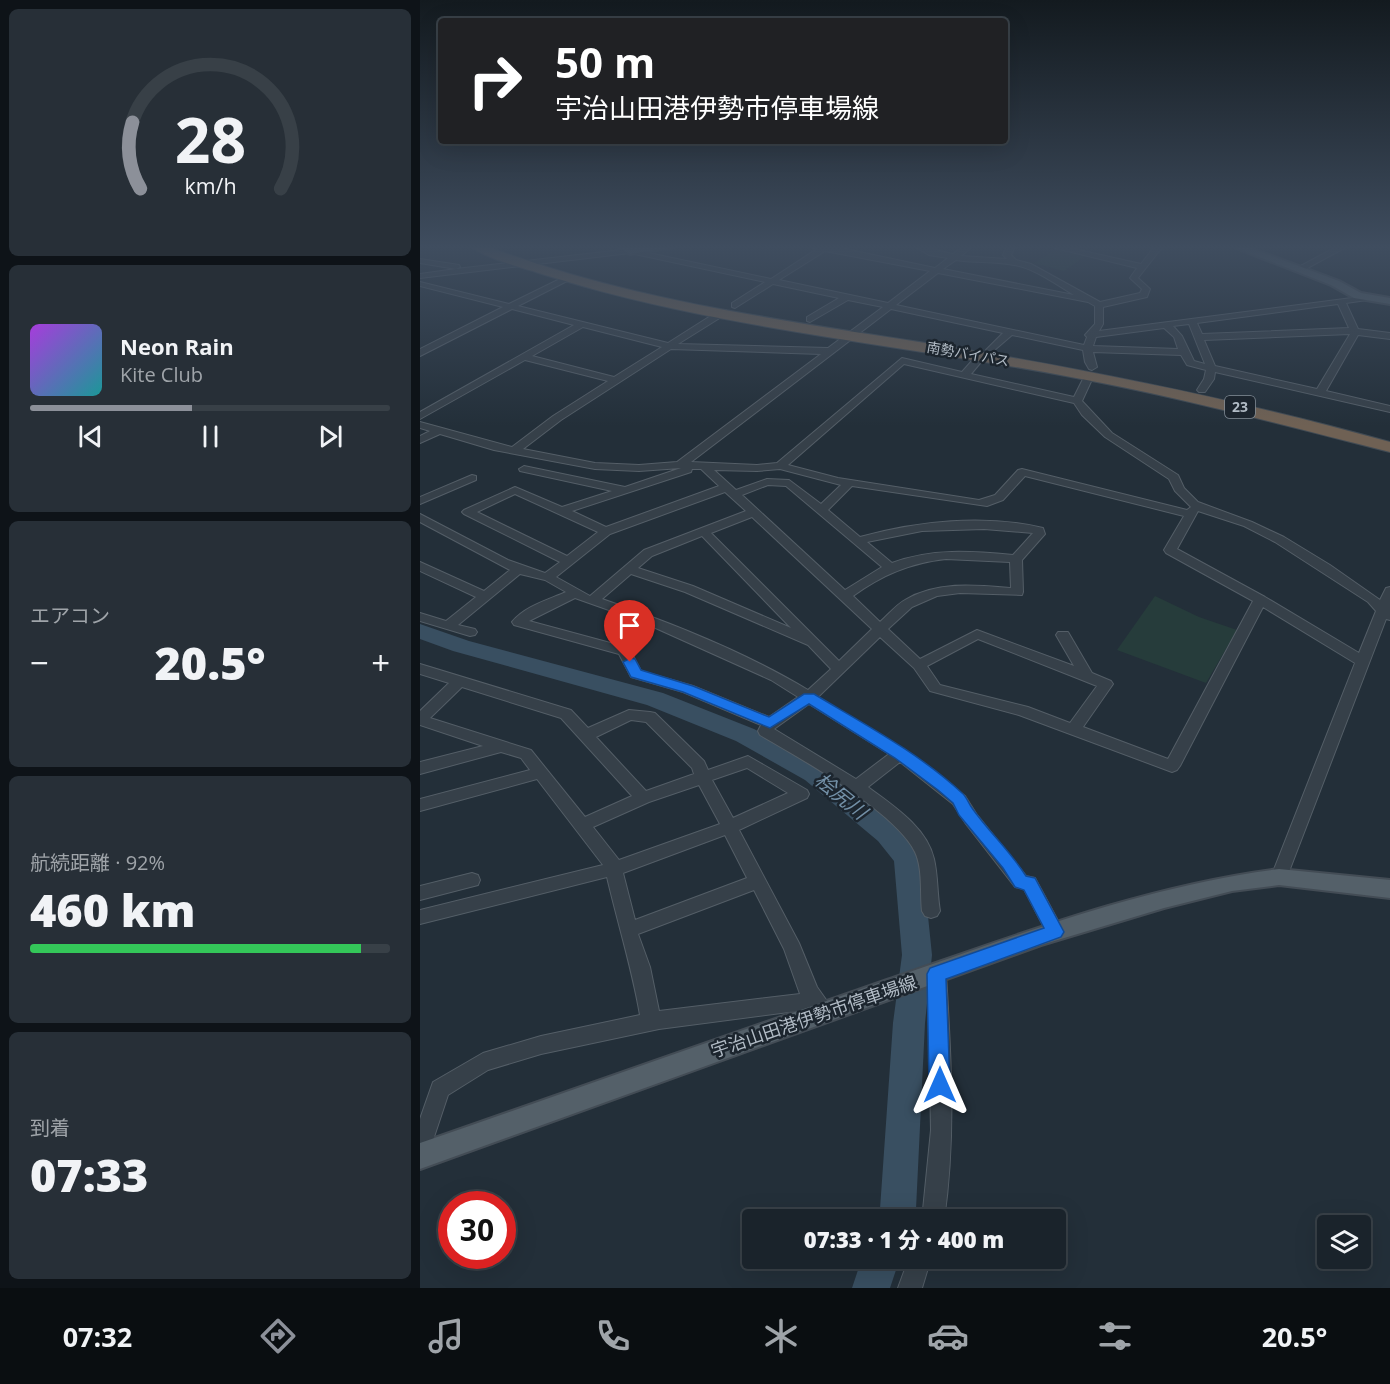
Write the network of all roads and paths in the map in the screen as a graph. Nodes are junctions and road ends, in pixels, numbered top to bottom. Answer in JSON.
{"nodes":[{"id":1,"x":511,"y":306,"type":"joint"},
{"id":2,"x":696,"y":306,"type":"edge"},
{"id":3,"x":741,"y":306,"type":"edge"},
{"id":4,"x":832,"y":306,"type":"edge"},
{"id":5,"x":890,"y":306,"type":"joint"},
{"id":6,"x":1099,"y":306,"type":"edge"},
{"id":7,"x":1310,"y":306,"type":"edge"},
{"id":8,"x":1343,"y":306,"type":"edge"},
{"id":9,"x":723,"y":312,"type":"junction"},
{"id":10,"x":810,"y":319,"type":"junction"},
{"id":11,"x":1192,"y":322,"type":"junction"},
{"id":12,"x":582,"y":324,"type":"junction"},
{"id":13,"x":1166,"y":325,"type":"junction"},
{"id":14,"x":855,"y":331,"type":"junction"},
{"id":15,"x":1011,"y":331,"type":"junction"},
{"id":16,"x":1355,"y":332,"type":"junction"},
{"id":17,"x":1089,"y":335,"type":"junction"},
{"id":18,"x":1390,"y":336,"type":"edge"},
{"id":19,"x":1199,"y":337,"type":"junction"},
{"id":20,"x":671,"y":346,"type":"junction"},
{"id":21,"x":1090,"y":349,"type":"junction"},
{"id":22,"x":831,"y":351,"type":"junction"},
{"id":23,"x":1184,"y":352,"type":"junction"},
{"id":24,"x":420,"y":353,"type":"edge"},
{"id":25,"x":986,"y":353,"type":"junction"},
{"id":26,"x":524,"y":357,"type":"junction"},
{"id":27,"x":1211,"y":368,"type":"junction"},
{"id":28,"x":1091,"y":371,"type":"junction"},
{"id":29,"x":964,"y":376,"type":"junction"},
{"id":30,"x":616,"y":381,"type":"junction"},
{"id":31,"x":1202,"y":390,"type":"junction"},
{"id":32,"x":1320,"y":393,"type":"junction"},
{"id":33,"x":1077,"y":401,"type":"junction"},
{"id":34,"x":1390,"y":409,"type":"edge"},
{"id":35,"x":420,"y":416,"type":"edge"},
{"id":36,"x":420,"y":425,"type":"edge"},
{"id":37,"x":439,"y":431,"type":"junction"},
{"id":38,"x":1390,"y":436,"type":"edge"},
{"id":39,"x":420,"y":440,"type":"edge"},
{"id":40,"x":1390,"y":447,"type":"edge"},
{"id":41,"x":514,"y":450,"type":"junction"},
{"id":42,"x":680,"y":465,"type":"junction"},
{"id":43,"x":703,"y":465,"type":"junction"},
{"id":44,"x":780,"y":466,"type":"junction"},
{"id":45,"x":524,"y":469,"type":"dead end"},
{"id":46,"x":540,"y":473,"type":"junction"},
{"id":47,"x":472,"y":478,"type":"dead end"},
{"id":48,"x":850,"y":482,"type":"junction"},
{"id":49,"x":515,"y":490,"type":"junction"},
{"id":50,"x":626,"y":490,"type":"junction"},
{"id":51,"x":731,"y":491,"type":"junction"},
{"id":52,"x":420,"y":501,"type":"edge"},
{"id":53,"x":822,"y":509,"type":"junction"},
{"id":54,"x":1192,"y":510,"type":"junction"},
{"id":55,"x":562,"y":511,"type":"junction"},
{"id":56,"x":754,"y":512,"type":"junction"},
{"id":57,"x":420,"y":517,"type":"edge"},
{"id":58,"x":606,"y":531,"type":"junction"},
{"id":59,"x":703,"y":531,"type":"junction"},
{"id":60,"x":858,"y":541,"type":"junction"},
{"id":61,"x":1016,"y":559,"type":"junction"},
{"id":62,"x":566,"y":560,"type":"junction"},
{"id":63,"x":420,"y":566,"type":"edge"},
{"id":64,"x":889,"y":567,"type":"junction"},
{"id":65,"x":520,"y":568,"type":"junction"},
{"id":66,"x":628,"y":569,"type":"junction"},
{"id":67,"x":548,"y":577,"type":"junction"},
{"id":68,"x":1390,"y":591,"type":"edge"},
{"id":69,"x":577,"y":592,"type":"junction"},
{"id":70,"x":484,"y":596,"type":"junction"},
{"id":71,"x":845,"y":596,"type":"junction"},
{"id":72,"x":593,"y":600,"type":"junction"},
{"id":73,"x":1260,"y":600,"type":"junction"},
{"id":74,"x":1386,"y":614,"type":"edge"},
{"id":75,"x":420,"y":617,"type":"edge"},
{"id":76,"x":448,"y":626,"type":"junction"},
{"id":77,"x":881,"y":630,"type":"junction"},
{"id":78,"x":470,"y":632,"type":"dead end"},
{"id":79,"x":1063,"y":634,"type":"dead end"},
{"id":80,"x":812,"y":642,"type":"junction"},
{"id":81,"x":1363,"y":662,"type":"junction"},
{"id":82,"x":919,"y":665,"type":"junction"},
{"id":83,"x":838,"y":668,"type":"junction"},
{"id":84,"x":420,"y":669,"type":"edge"},
{"id":85,"x":1087,"y":677,"type":"junction"},
{"id":86,"x":459,"y":682,"type":"junction"},
{"id":87,"x":809,"y":697,"type":"junction"},
{"id":88,"x":420,"y":719,"type":"edge"},
{"id":89,"x":770,"y":723,"type":"junction"},
{"id":90,"x":1074,"y":729,"type":"junction"},
{"id":91,"x":586,"y":735,"type":"junction"},
{"id":92,"x":502,"y":746,"type":"junction"},
{"id":93,"x":900,"y":754,"type":"junction"},
{"id":94,"x":420,"y":768,"type":"edge"},
{"id":95,"x":540,"y":773,"type":"junction"},
{"id":96,"x":703,"y":777,"type":"junction"},
{"id":97,"x":856,"y":788,"type":"junction"},
{"id":98,"x":643,"y":798,"type":"junction"},
{"id":99,"x":420,"y":805,"type":"edge"},
{"id":100,"x":582,"y":825,"type":"junction"},
{"id":101,"x":729,"y":827,"type":"junction"},
{"id":102,"x":614,"y":869,"type":"junction"},
{"id":103,"x":1279,"y":877,"type":"junction"},
{"id":104,"x":472,"y":880,"type":"dead end"},
{"id":105,"x":757,"y":881,"type":"junction"},
{"id":106,"x":1390,"y":889,"type":"edge"},
{"id":107,"x":420,"y":893,"type":"edge"},
{"id":108,"x":931,"y":911,"type":"dead end"},
{"id":109,"x":420,"y":917,"type":"edge"},
{"id":110,"x":628,"y":930,"type":"junction"},
{"id":111,"x":1055,"y":932,"type":"junction"},
{"id":112,"x":933,"y":975,"type":"junction"},
{"id":113,"x":822,"y":1006,"type":"junction"},
{"id":114,"x":651,"y":1022,"type":"junction"},
{"id":115,"x":420,"y":1151,"type":"edge"},
{"id":116,"x":420,"y":1156,"type":"edge"},
{"id":117,"x":935,"y":1209,"type":"edge"},
{"id":118,"x":916,"y":1269,"type":"edge"},
{"id":119,"x":910,"y":1288,"type":"edge"}],
"edges":[{"from":1,"to":12,"type":"street"},
{"from":1,"to":24,"type":"street"},
{"from":2,"to":9,"type":"highway","name":"南勢バイパス","number":"23"},
{"from":3,"to":10,"type":"highway","name":"南勢バイパス","number":"23"},
{"from":4,"to":10,"type":"street"},
{"from":5,"to":14,"type":"street"},
{"from":5,"to":15,"type":"street"},
{"from":6,"to":17,"type":"street"},
{"from":7,"to":11,"type":"street"},
{"from":8,"to":16,"type":"street"},
{"from":9,"to":14,"type":"highway","name":"南勢バイパス","number":"23"},
{"from":9,"to":20,"type":"street"},
{"from":10,"to":14,"type":"highway","name":"南勢バイパス","number":"23"},
{"from":11,"to":13,"type":"street"},
{"from":11,"to":19,"type":"street"},
{"from":12,"to":20,"type":"street"},
{"from":12,"to":26,"type":"street"},
{"from":13,"to":17,"type":"street"},
{"from":13,"to":23,"type":"street"},
{"from":14,"to":22,"type":"street"},
{"from":14,"to":25,"type":"highway","name":"南勢バイパス","number":"23"},
{"from":15,"to":21,"type":"street"},
{"from":15,"to":25,"type":"street"},
{"from":16,"to":18,"type":"street"},
{"from":16,"to":19,"type":"street"},
{"from":16,"to":32,"type":"street"},
{"from":17,"to":21,"type":"street"},
{"from":19,"to":27,"type":"street"},
{"from":20,"to":22,"type":"street"},
{"from":20,"to":30,"type":"street"},
{"from":21,"to":23,"type":"street"},
{"from":21,"to":28,"type":"street"},
{"from":22,"to":42,"type":"street"},
{"from":23,"to":27,"type":"street"},
{"from":25,"to":28,"type":"highway","name":"南勢バイパス","number":"23"},
{"from":25,"to":29,"type":"street"},
{"from":26,"to":30,"type":"street"},
{"from":26,"to":35,"type":"street"},
{"from":27,"to":31,"type":"street"},
{"from":27,"to":32,"type":"street"},
{"from":28,"to":31,"type":"highway","name":"南勢バイパス","number":"23"},
{"from":28,"to":33,"type":"street"},
{"from":28,"to":40,"type":"highway","name":"南勢バイパス","number":"23"},
{"from":29,"to":33,"type":"street"},
{"from":29,"to":44,"type":"street"},
{"from":30,"to":41,"type":"street"},
{"from":31,"to":38,"type":"highway","name":"南勢バイパス","number":"23"},
{"from":32,"to":34,"type":"street"},
{"from":33,"to":54,"type":"street"},
{"from":36,"to":37,"type":"street"},
{"from":37,"to":39,"type":"street"},
{"from":37,"to":41,"type":"street"},
{"from":41,"to":42,"type":"street"},
{"from":42,"to":43,"type":"street"},
{"from":43,"to":44,"type":"street"},
{"from":43,"to":50,"type":"street"},
{"from":43,"to":51,"type":"street"},
{"from":44,"to":48,"type":"street"},
{"from":45,"to":46,"type":"street"},
{"from":46,"to":49,"type":"street"},
{"from":46,"to":50,"type":"street"},
{"from":47,"to":52,"type":"street"},
{"from":48,"to":53,"type":"street"},
{"from":48,"to":54,"type":"street"},
{"from":49,"to":55,"type":"street"},
{"from":49,"to":62,"type":"street"},
{"from":50,"to":55,"type":"street"},
{"from":51,"to":53,"type":"street"},
{"from":51,"to":56,"type":"street"},
{"from":51,"to":58,"type":"street"},
{"from":53,"to":60,"type":"street"},
{"from":54,"to":73,"type":"street"},
{"from":54,"to":74,"type":"street"},
{"from":55,"to":58,"type":"street"},
{"from":56,"to":59,"type":"street"},
{"from":56,"to":71,"type":"street"},
{"from":57,"to":65,"type":"street"},
{"from":58,"to":62,"type":"street"},
{"from":59,"to":66,"type":"street"},
{"from":59,"to":80,"type":"street"},
{"from":60,"to":61,"type":"street"},
{"from":60,"to":64,"type":"street"},
{"from":61,"to":64,"type":"street"},
{"from":61,"to":77,"type":"street"},
{"from":62,"to":67,"type":"street"},
{"from":63,"to":70,"type":"street"},
{"from":64,"to":71,"type":"street"},
{"from":65,"to":67,"type":"street"},
{"from":65,"to":70,"type":"street"},
{"from":66,"to":72,"type":"street"},
{"from":66,"to":80,"type":"street"},
{"from":67,"to":69,"type":"street"},
{"from":68,"to":74,"type":"street"},
{"from":69,"to":72,"type":"street"},
{"from":69,"to":89,"type":"street"},
{"from":70,"to":76,"type":"street"},
{"from":71,"to":77,"type":"street"},
{"from":72,"to":87,"type":"street"},
{"from":73,"to":81,"type":"street"},
{"from":73,"to":90,"type":"street"},
{"from":74,"to":81,"type":"street"},
{"from":75,"to":76,"type":"street"},
{"from":76,"to":78,"type":"street"},
{"from":77,"to":82,"type":"street"},
{"from":77,"to":83,"type":"street"},
{"from":79,"to":85,"type":"street"},
{"from":80,"to":83,"type":"street"},
{"from":81,"to":103,"type":"street"},
{"from":82,"to":85,"type":"street"},
{"from":82,"to":90,"type":"street"},
{"from":83,"to":87,"type":"street"},
{"from":84,"to":86,"type":"street"},
{"from":85,"to":90,"type":"street"},
{"from":86,"to":88,"type":"street"},
{"from":86,"to":91,"type":"street"},
{"from":87,"to":89,"type":"street"},
{"from":87,"to":93,"type":"street"},
{"from":88,"to":92,"type":"street"},
{"from":89,"to":97,"type":"street"},
{"from":91,"to":96,"type":"street"},
{"from":91,"to":98,"type":"street"},
{"from":92,"to":94,"type":"street"},
{"from":92,"to":95,"type":"street"},
{"from":93,"to":97,"type":"street"},
{"from":93,"to":111,"type":"street"},
{"from":95,"to":99,"type":"street"},
{"from":95,"to":100,"type":"street"},
{"from":96,"to":98,"type":"street"},
{"from":96,"to":101,"type":"street"},
{"from":96,"to":101,"type":"street"},
{"from":97,"to":108,"type":"street"},
{"from":98,"to":100,"type":"street"},
{"from":100,"to":102,"type":"street"},
{"from":101,"to":102,"type":"street"},
{"from":101,"to":105,"type":"street"},
{"from":102,"to":109,"type":"street"},
{"from":102,"to":110,"type":"street"},
{"from":103,"to":106,"type":"main road","name":"宇治山田港伊勢市停車場線"},
{"from":103,"to":111,"type":"main road","name":"宇治山田港伊勢市停車場線"},
{"from":104,"to":107,"type":"street"},
{"from":105,"to":110,"type":"street"},
{"from":105,"to":113,"type":"street"},
{"from":110,"to":114,"type":"street"},
{"from":111,"to":112,"type":"main road","name":"宇治山田港伊勢市停車場線"},
{"from":112,"to":113,"type":"main road","name":"宇治山田港伊勢市停車場線"},
{"from":112,"to":117,"type":"street"},
{"from":113,"to":114,"type":"street"},
{"from":113,"to":116,"type":"main road","name":"宇治山田港伊勢市停車場線"},
{"from":114,"to":115,"type":"street"},
{"from":118,"to":119,"type":"street"}]}
